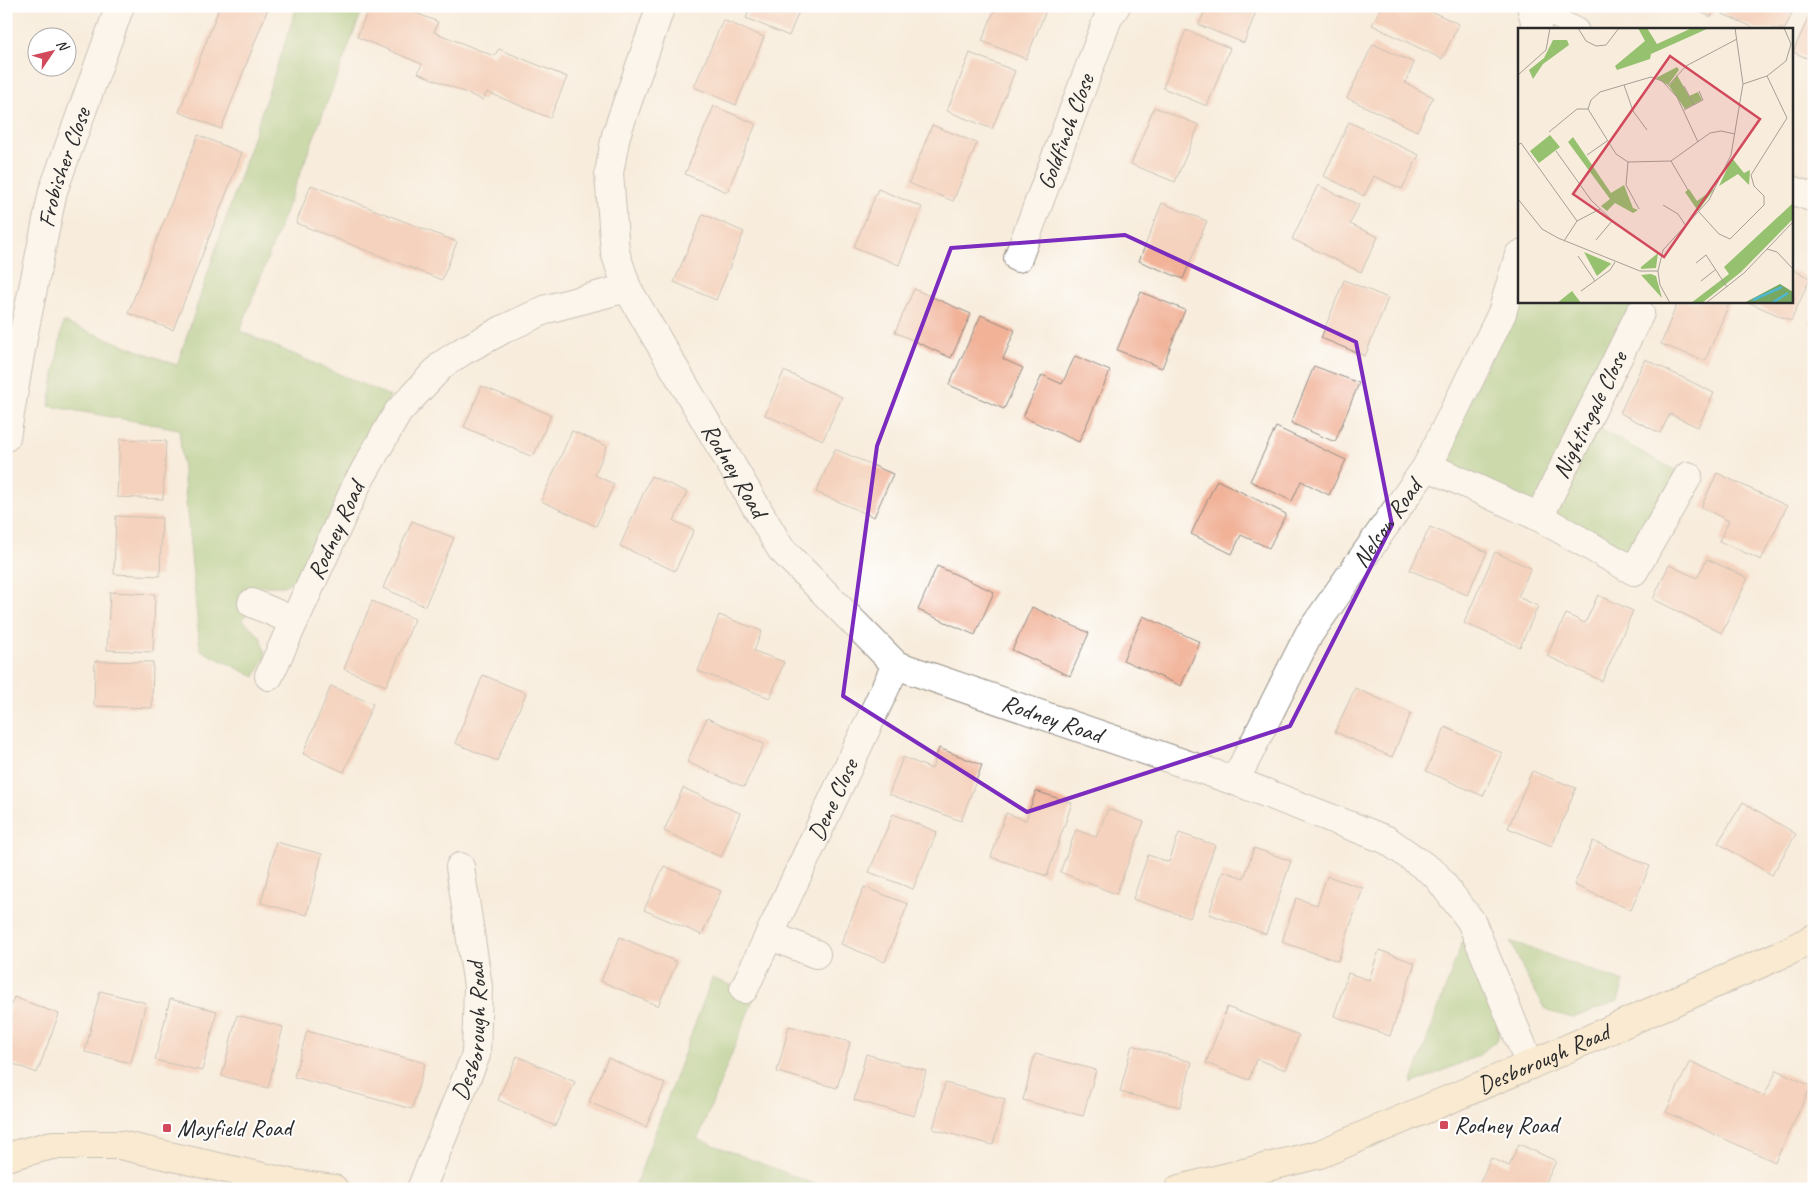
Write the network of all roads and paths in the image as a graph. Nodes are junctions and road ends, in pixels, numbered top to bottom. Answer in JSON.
{"nodes":[{"id":1,"x":120,"y":6,"type":"edge"},
{"id":2,"x":661,"y":6,"type":"edge"},
{"id":3,"x":1116,"y":6,"type":"edge"},
{"id":4,"x":1532,"y":6,"type":"edge"},
{"id":5,"x":1537,"y":28,"type":"edge"},
{"id":6,"x":1576,"y":28,"type":"edge"},
{"id":7,"x":1792,"y":190,"type":"edge"},
{"id":8,"x":1814,"y":198,"type":"edge"},
{"id":9,"x":1018,"y":258,"type":"dead end"},
{"id":10,"x":1518,"y":258,"type":"edge"},
{"id":11,"x":627,"y":288,"type":"junction"},
{"id":12,"x":1640,"y":313,"type":"dead end"},
{"id":13,"x":15,"y":327,"type":"edge"},
{"id":14,"x":6,"y":437,"type":"edge"},
{"id":15,"x":1427,"y":466,"type":"junction"},
{"id":16,"x":1688,"y":476,"type":"dead end"},
{"id":17,"x":1540,"y":517,"type":"junction"},
{"id":18,"x":252,"y":603,"type":"dead end"},
{"id":19,"x":294,"y":621,"type":"junction"},
{"id":20,"x":896,"y":665,"type":"junction"},
{"id":21,"x":269,"y":676,"type":"dead end"},
{"id":22,"x":1235,"y":781,"type":"junction"},
{"id":23,"x":460,"y":868,"type":"dead end"},
{"id":24,"x":769,"y":934,"type":"junction"},
{"id":25,"x":1814,"y":938,"type":"edge"},
{"id":26,"x":816,"y":954,"type":"dead end"},
{"id":27,"x":744,"y":989,"type":"dead end"},
{"id":28,"x":1530,"y":1065,"type":"junction"},
{"id":29,"x":6,"y":1157,"type":"edge"},
{"id":30,"x":334,"y":1189,"type":"edge"},
{"id":31,"x":421,"y":1189,"type":"edge"},
{"id":32,"x":1179,"y":1189,"type":"edge"}],
"edges":[{"from":1,"to":13,"type":"street","name":"Frobisher Close"},
{"from":2,"to":11,"type":"street","name":"Rodney Road"},
{"from":3,"to":9,"type":"street","name":"Goldfinch Close"},
{"from":4,"to":5,"type":"street"},
{"from":4,"to":6,"type":"lane"},
{"from":7,"to":8,"type":"street"},
{"from":10,"to":15,"type":"street","name":"Nelson Road"},
{"from":11,"to":19,"type":"street","name":"Rodney Road"},
{"from":11,"to":20,"type":"street","name":"Rodney Road"},
{"from":12,"to":17,"type":"street","name":"Nightingale Close"},
{"from":13,"to":14,"type":"street","name":"Frobisher Close"},
{"from":15,"to":17,"type":"street"},
{"from":15,"to":22,"type":"street","name":"Nelson Road"},
{"from":16,"to":17,"type":"street"},
{"from":18,"to":19,"type":"street"},
{"from":19,"to":21,"type":"street","name":"Rodney Road"},
{"from":20,"to":22,"type":"street","name":"Rodney Road"},
{"from":20,"to":24,"type":"street","name":"Dene Close"},
{"from":22,"to":28,"type":"street","name":"Rodney Road"},
{"from":23,"to":31,"type":"street","name":"Desborough Road"},
{"from":24,"to":26,"type":"street"},
{"from":24,"to":27,"type":"street","name":"Dene Close"},
{"from":25,"to":28,"type":"street","name":"Desborough Road"},
{"from":28,"to":32,"type":"street","name":"Desborough Road"},
{"from":29,"to":30,"type":"street"}]}
